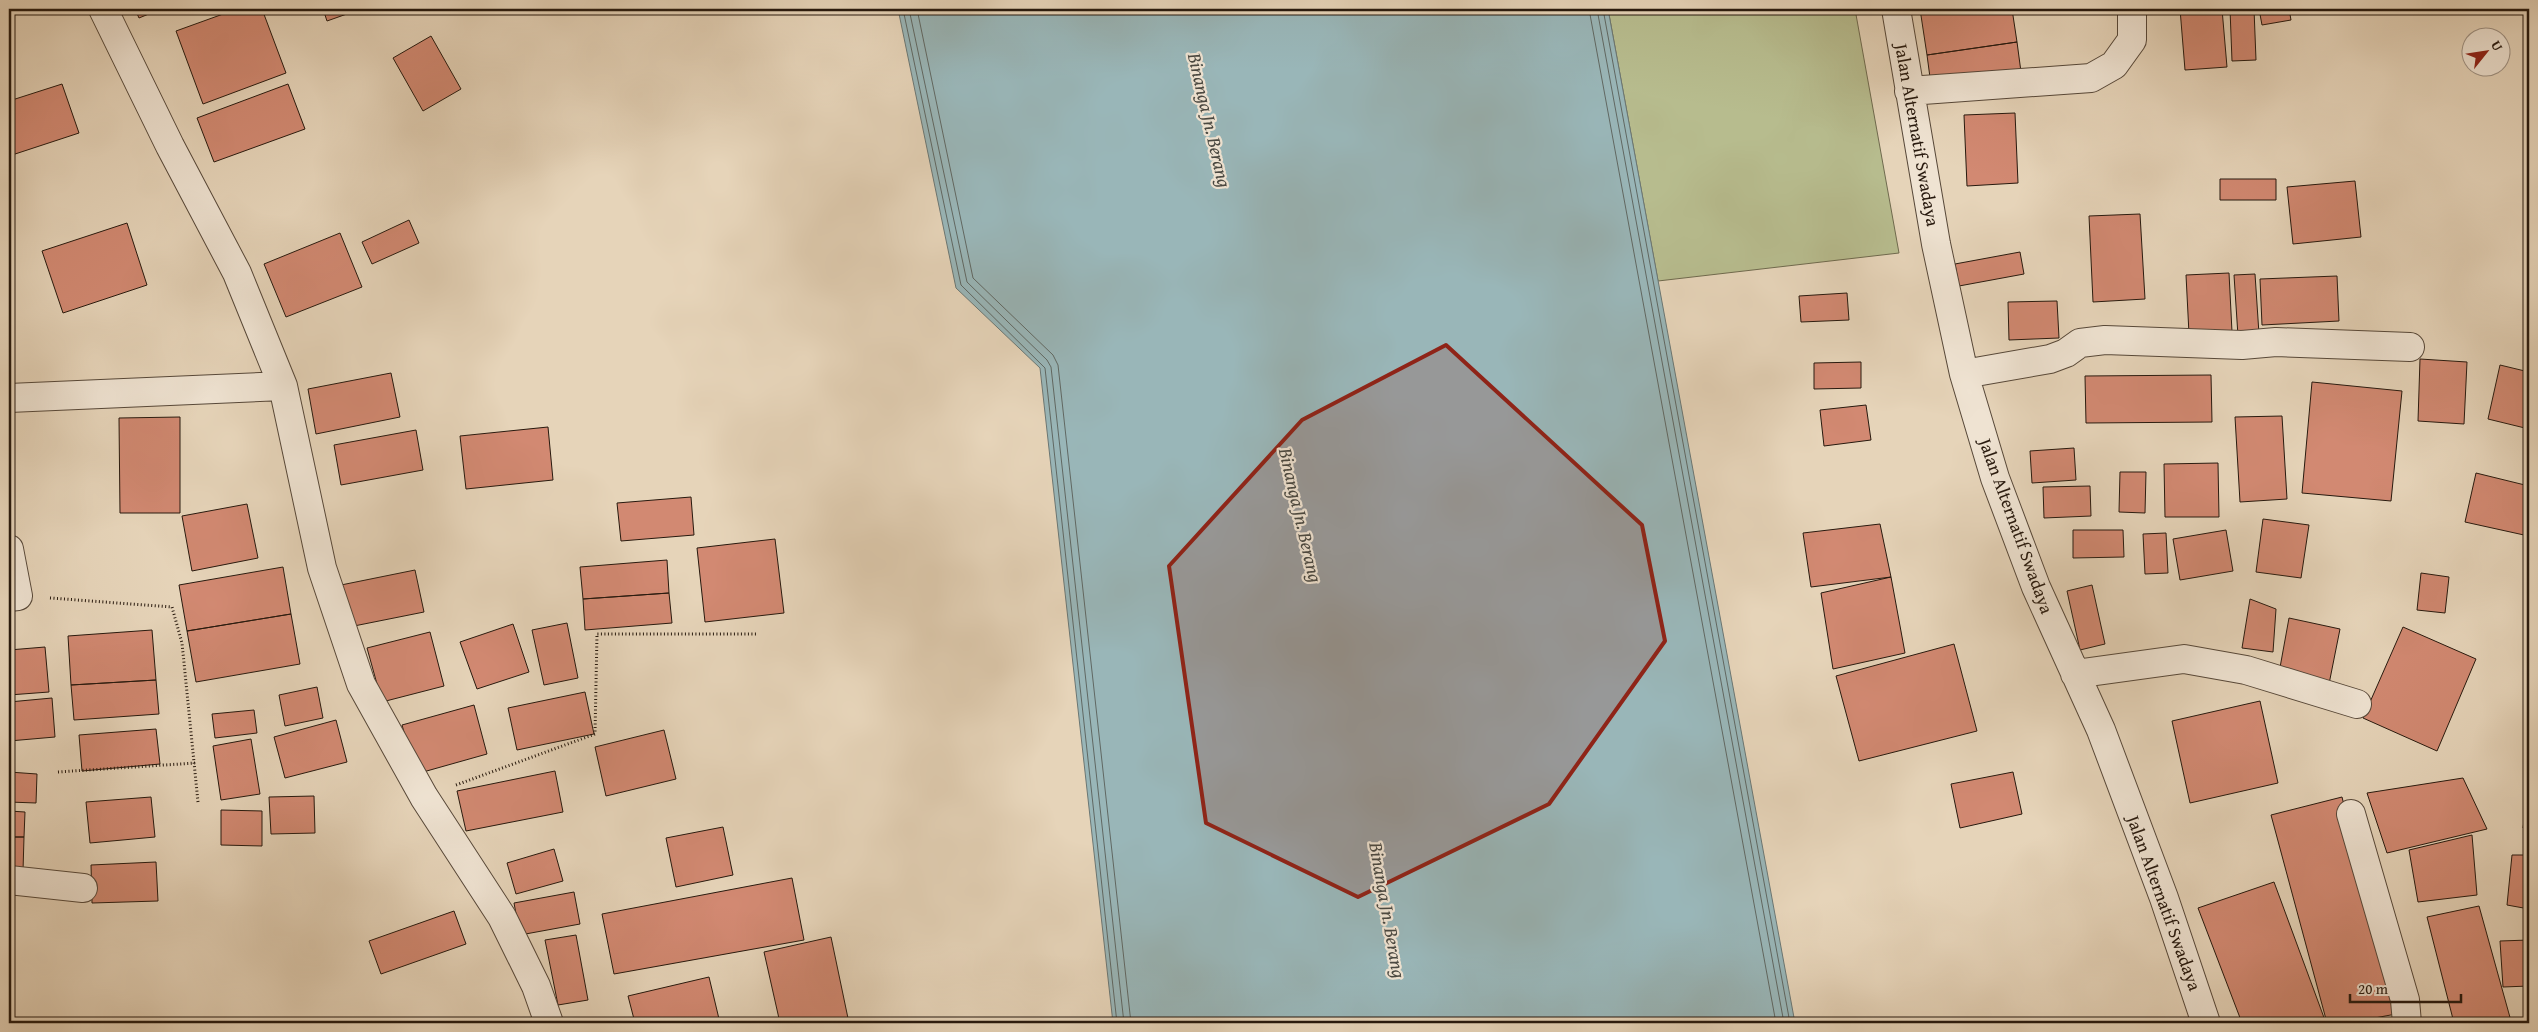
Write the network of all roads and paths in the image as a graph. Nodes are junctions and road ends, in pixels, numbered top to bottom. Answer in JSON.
{"nodes":[{"id":1,"x":103,"y":9,"type":"edge"},
{"id":2,"x":1896,"y":9,"type":"edge"},
{"id":3,"x":2132,"y":9,"type":"edge"},
{"id":4,"x":1908,"y":91,"type":"junction"},
{"id":5,"x":2410,"y":348,"type":"dead end"},
{"id":6,"x":1964,"y":374,"type":"junction"},
{"id":7,"x":283,"y":386,"type":"junction"},
{"id":8,"x":9,"y":398,"type":"edge"},
{"id":9,"x":9,"y":549,"type":"edge"},
{"id":10,"x":14,"y":596,"type":"edge"},
{"id":11,"x":756,"y":634,"type":"dead end"},
{"id":12,"x":2075,"y":674,"type":"junction"},
{"id":13,"x":2357,"y":704,"type":"dead end"},
{"id":14,"x":195,"y":763,"type":"junction"},
{"id":15,"x":58,"y":772,"type":"dead end"},
{"id":16,"x":424,"y":797,"type":"junction"},
{"id":17,"x":198,"y":802,"type":"dead end"},
{"id":18,"x":2351,"y":814,"type":"dead end"},
{"id":19,"x":9,"y":880,"type":"edge"},
{"id":20,"x":83,"y":888,"type":"dead end"},
{"id":21,"x":549,"y":1023,"type":"edge"},
{"id":22,"x":2206,"y":1023,"type":"edge"},
{"id":23,"x":2407,"y":1023,"type":"edge"}],
"edges":[{"from":1,"to":7,"type":"street"},
{"from":2,"to":4,"type":"street","name":"Jalan Alternatif Swadaya"},
{"from":3,"to":4,"type":"street"},
{"from":4,"to":6,"type":"street","name":"Jalan Alternatif Swadaya"},
{"from":5,"to":6,"type":"street"},
{"from":6,"to":12,"type":"street","name":"Jalan Alternatif Swadaya"},
{"from":7,"to":8,"type":"street"},
{"from":7,"to":16,"type":"street"},
{"from":9,"to":10,"type":"street"},
{"from":10,"to":14,"type":"path"},
{"from":11,"to":16,"type":"path"},
{"from":12,"to":13,"type":"street"},
{"from":12,"to":22,"type":"street","name":"Jalan Alternatif Swadaya"},
{"from":14,"to":15,"type":"path"},
{"from":14,"to":17,"type":"path"},
{"from":16,"to":21,"type":"street"},
{"from":18,"to":23,"type":"street"},
{"from":19,"to":20,"type":"street"}]}
